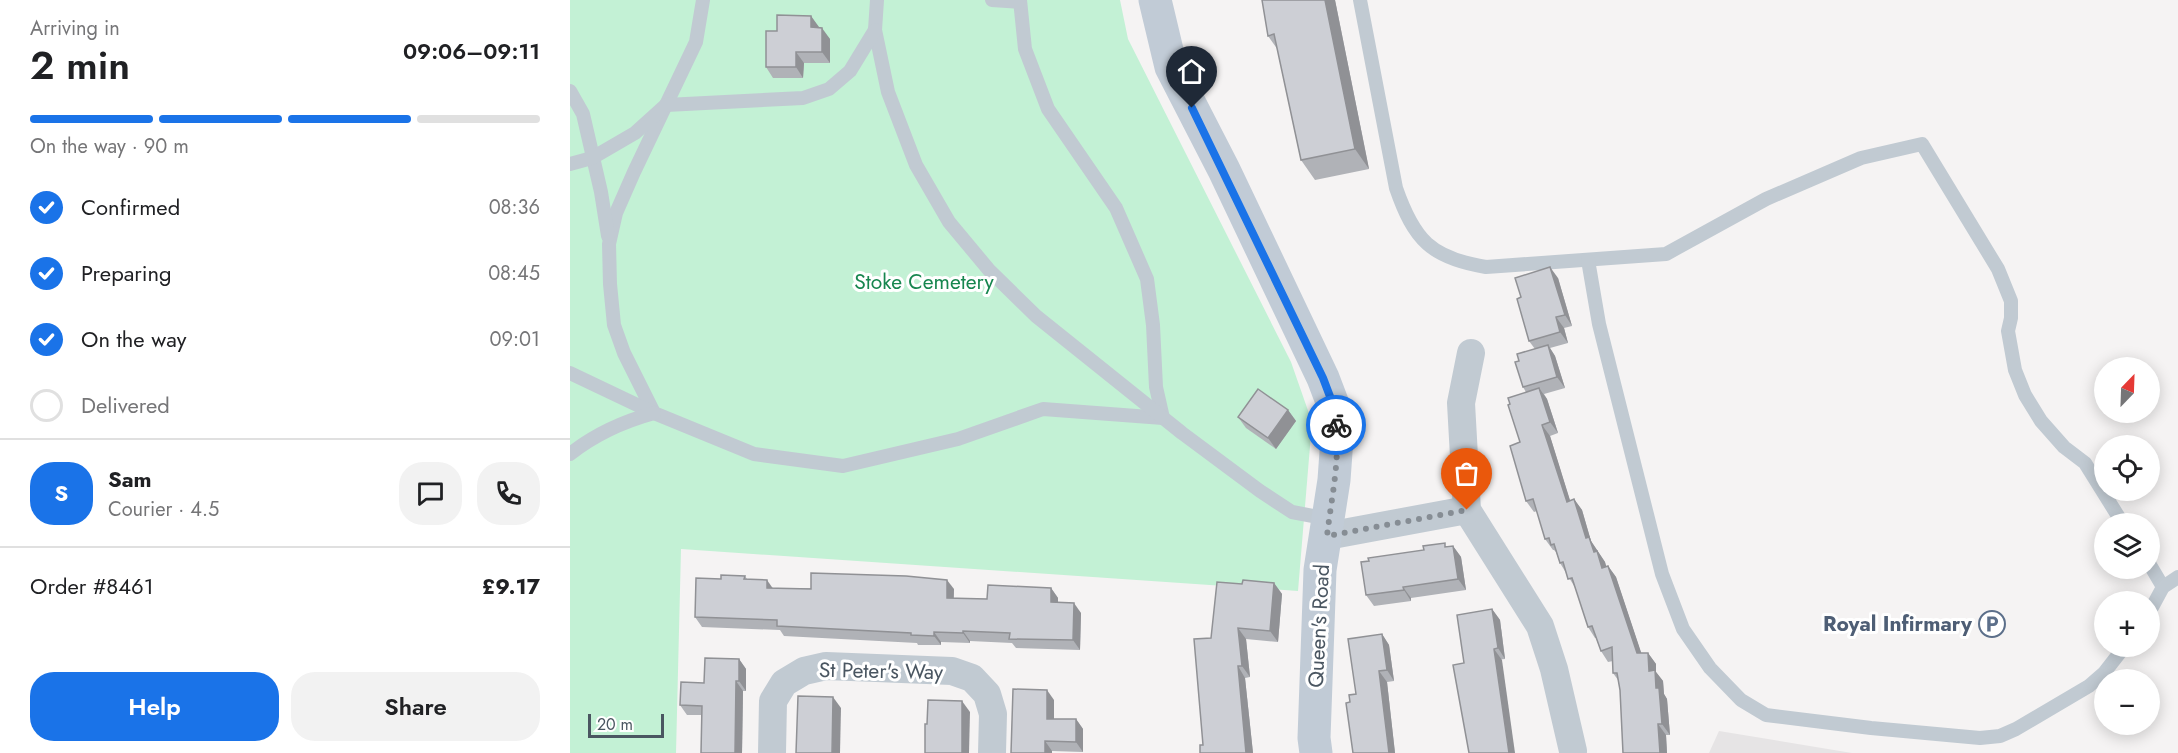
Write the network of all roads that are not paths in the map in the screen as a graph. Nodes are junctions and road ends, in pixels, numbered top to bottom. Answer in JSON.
{"nodes":[{"id":1,"x":703,"y":0,"type":"edge"},
{"id":2,"x":877,"y":0,"type":"edge"},
{"id":3,"x":992,"y":0,"type":"edge"},
{"id":4,"x":1155,"y":0,"type":"edge"},
{"id":5,"x":1360,"y":0,"type":"edge"},
{"id":6,"x":1020,"y":1,"type":"edge"},
{"id":7,"x":875,"y":30,"type":"junction"},
{"id":8,"x":570,"y":91,"type":"edge"},
{"id":9,"x":666,"y":105,"type":"junction"},
{"id":10,"x":592,"y":158,"type":"junction"},
{"id":11,"x":570,"y":164,"type":"edge"},
{"id":12,"x":609,"y":244,"type":"junction"},
{"id":13,"x":1588,"y":260,"type":"junction"},
{"id":14,"x":1471,"y":353,"type":"dead end"},
{"id":15,"x":570,"y":373,"type":"edge"},
{"id":16,"x":654,"y":413,"type":"junction"},
{"id":17,"x":1163,"y":418,"type":"junction"},
{"id":18,"x":570,"y":454,"type":"edge"},
{"id":19,"x":1467,"y":510,"type":"junction"},
{"id":20,"x":2116,"y":513,"type":"edge"},
{"id":21,"x":1328,"y":528,"type":"junction"},
{"id":22,"x":2178,"y":577,"type":"edge"},
{"id":23,"x":2158,"y":579,"type":"edge"},
{"id":24,"x":2163,"y":587,"type":"junction"},
{"id":25,"x":2160,"y":592,"type":"edge"},
{"id":26,"x":2116,"y":657,"type":"edge"},
{"id":27,"x":1575,"y":752,"type":"edge"},
{"id":28,"x":772,"y":753,"type":"edge"},
{"id":29,"x":992,"y":753,"type":"edge"},
{"id":30,"x":1316,"y":753,"type":"edge"}],
"edges":[{"from":1,"to":9,"type":"lane"},
{"from":2,"to":7,"type":"lane"},
{"from":3,"to":6,"type":"lane"},
{"from":4,"to":21,"type":"street","name":"Queen's Road"},
{"from":5,"to":13,"type":"lane"},
{"from":6,"to":17,"type":"lane"},
{"from":7,"to":9,"type":"lane"},
{"from":7,"to":17,"type":"lane"},
{"from":8,"to":10,"type":"lane"},
{"from":9,"to":10,"type":"lane"},
{"from":9,"to":12,"type":"lane"},
{"from":10,"to":11,"type":"lane"},
{"from":10,"to":12,"type":"lane"},
{"from":12,"to":16,"type":"lane"},
{"from":13,"to":20,"type":"lane"},
{"from":13,"to":26,"type":"lane"},
{"from":14,"to":19,"type":"street"},
{"from":15,"to":16,"type":"lane"},
{"from":16,"to":17,"type":"lane"},
{"from":16,"to":18,"type":"lane"},
{"from":17,"to":21,"type":"lane"},
{"from":19,"to":21,"type":"street"},
{"from":19,"to":27,"type":"street"},
{"from":21,"to":30,"type":"street","name":"Queen's Road"},
{"from":22,"to":24,"type":"lane"},
{"from":23,"to":24,"type":"lane"},
{"from":24,"to":25,"type":"lane"},
{"from":28,"to":29,"type":"street","name":"St Peter's Way"}]}
